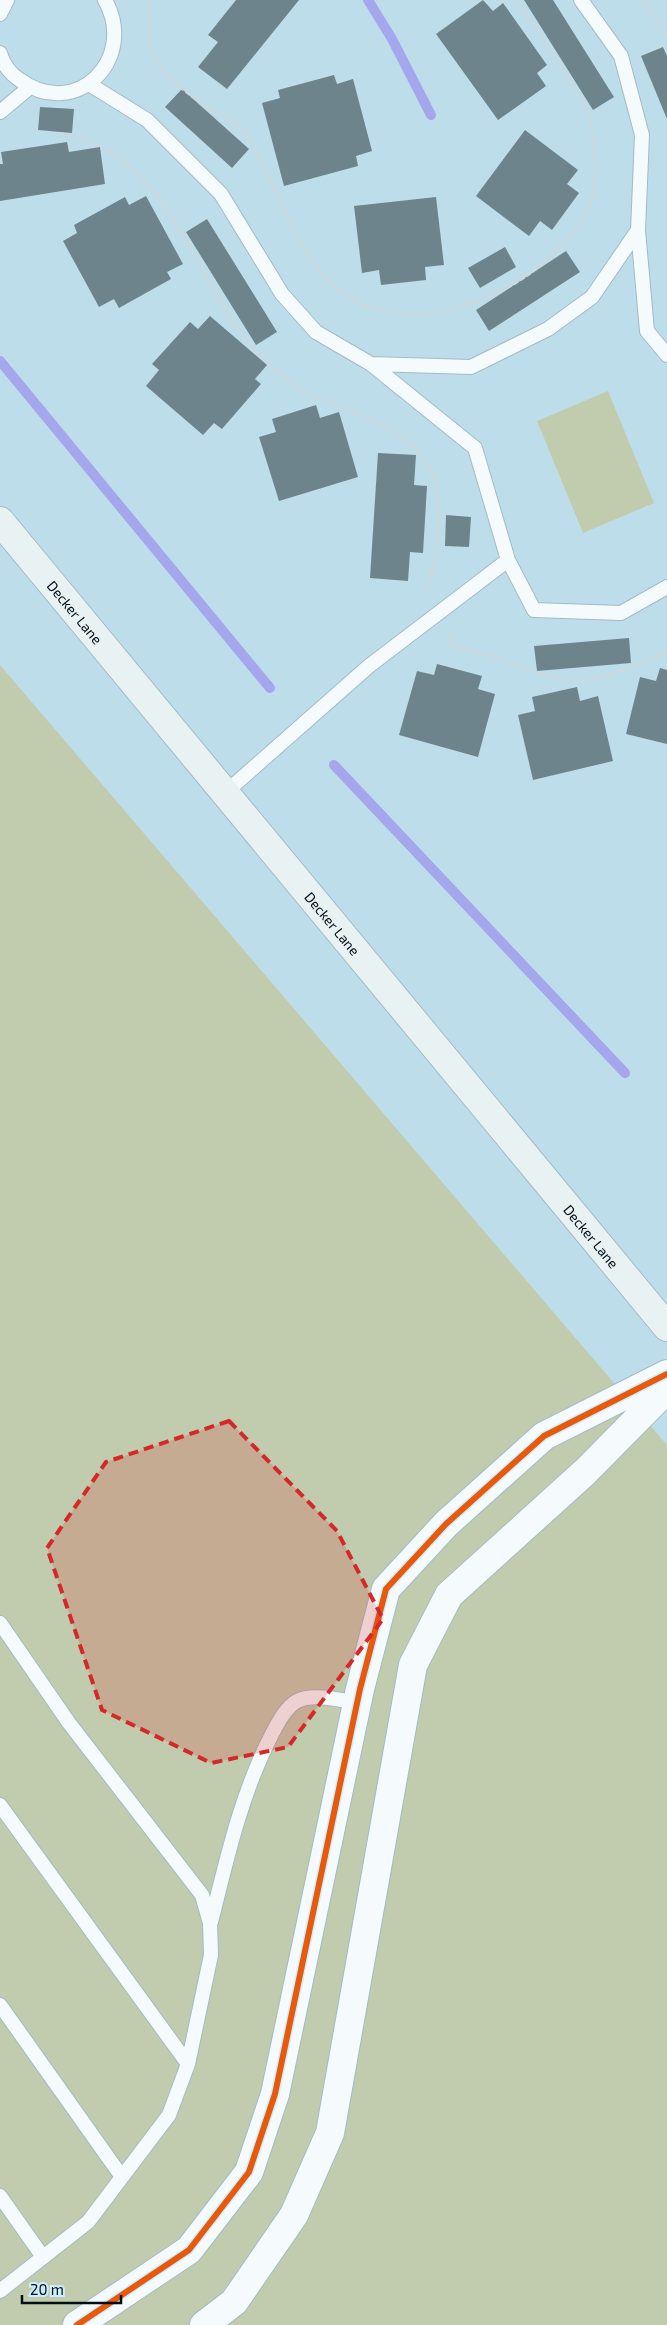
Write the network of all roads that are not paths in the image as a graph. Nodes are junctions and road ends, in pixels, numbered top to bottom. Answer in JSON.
{"nodes":[{"id":1,"x":7,"y":0,"type":"edge"},
{"id":2,"x":105,"y":0,"type":"edge"},
{"id":3,"x":581,"y":0,"type":"edge"},
{"id":4,"x":0,"y":14,"type":"edge"},
{"id":5,"x":0,"y":57,"type":"edge"},
{"id":6,"x":89,"y":84,"type":"junction"},
{"id":7,"x":30,"y":87,"type":"junction"},
{"id":8,"x":0,"y":112,"type":"edge"},
{"id":9,"x":638,"y":230,"type":"junction"},
{"id":10,"x":667,"y":355,"type":"edge"},
{"id":11,"x":371,"y":364,"type":"junction"},
{"id":12,"x":0,"y":521,"type":"edge"},
{"id":13,"x":508,"y":560,"type":"junction"},
{"id":14,"x":667,"y":587,"type":"edge"},
{"id":15,"x":226,"y":792,"type":"junction"},
{"id":16,"x":667,"y":1327,"type":"edge"},
{"id":17,"x":667,"y":1374,"type":"edge"},
{"id":18,"x":667,"y":1389,"type":"edge"},
{"id":19,"x":0,"y":1623,"type":"edge"},
{"id":20,"x":357,"y":1703,"type":"junction"},
{"id":21,"x":0,"y":1805,"type":"edge"},
{"id":22,"x":210,"y":1923,"type":"junction"},
{"id":23,"x":0,"y":2005,"type":"edge"},
{"id":24,"x":188,"y":2064,"type":"junction"},
{"id":25,"x":122,"y":2177,"type":"junction"},
{"id":26,"x":0,"y":2196,"type":"edge"},
{"id":27,"x":43,"y":2257,"type":"junction"},
{"id":28,"x":0,"y":2291,"type":"edge"},
{"id":29,"x":77,"y":2325,"type":"edge"},
{"id":30,"x":204,"y":2325,"type":"edge"}],
"edges":[{"from":1,"to":4,"type":"lane"},
{"from":2,"to":6,"type":"lane"},
{"from":3,"to":9,"type":"lane"},
{"from":5,"to":7,"type":"lane"},
{"from":6,"to":7,"type":"lane"},
{"from":6,"to":11,"type":"lane"},
{"from":7,"to":8,"type":"lane"},
{"from":9,"to":10,"type":"lane"},
{"from":9,"to":11,"type":"lane"},
{"from":11,"to":13,"type":"lane"},
{"from":12,"to":15,"type":"main road","name":"Decker Lane"},
{"from":13,"to":14,"type":"lane"},
{"from":13,"to":15,"type":"lane"},
{"from":15,"to":16,"type":"main road","name":"Decker Lane"},
{"from":17,"to":20,"type":"street"},
{"from":18,"to":30,"type":"street"},
{"from":19,"to":22,"type":"lane"},
{"from":20,"to":22,"type":"lane"},
{"from":20,"to":29,"type":"street"},
{"from":21,"to":24,"type":"lane"},
{"from":22,"to":24,"type":"lane"},
{"from":23,"to":25,"type":"lane"},
{"from":24,"to":25,"type":"lane"},
{"from":25,"to":27,"type":"lane"},
{"from":26,"to":27,"type":"lane"},
{"from":27,"to":28,"type":"lane"}]}
